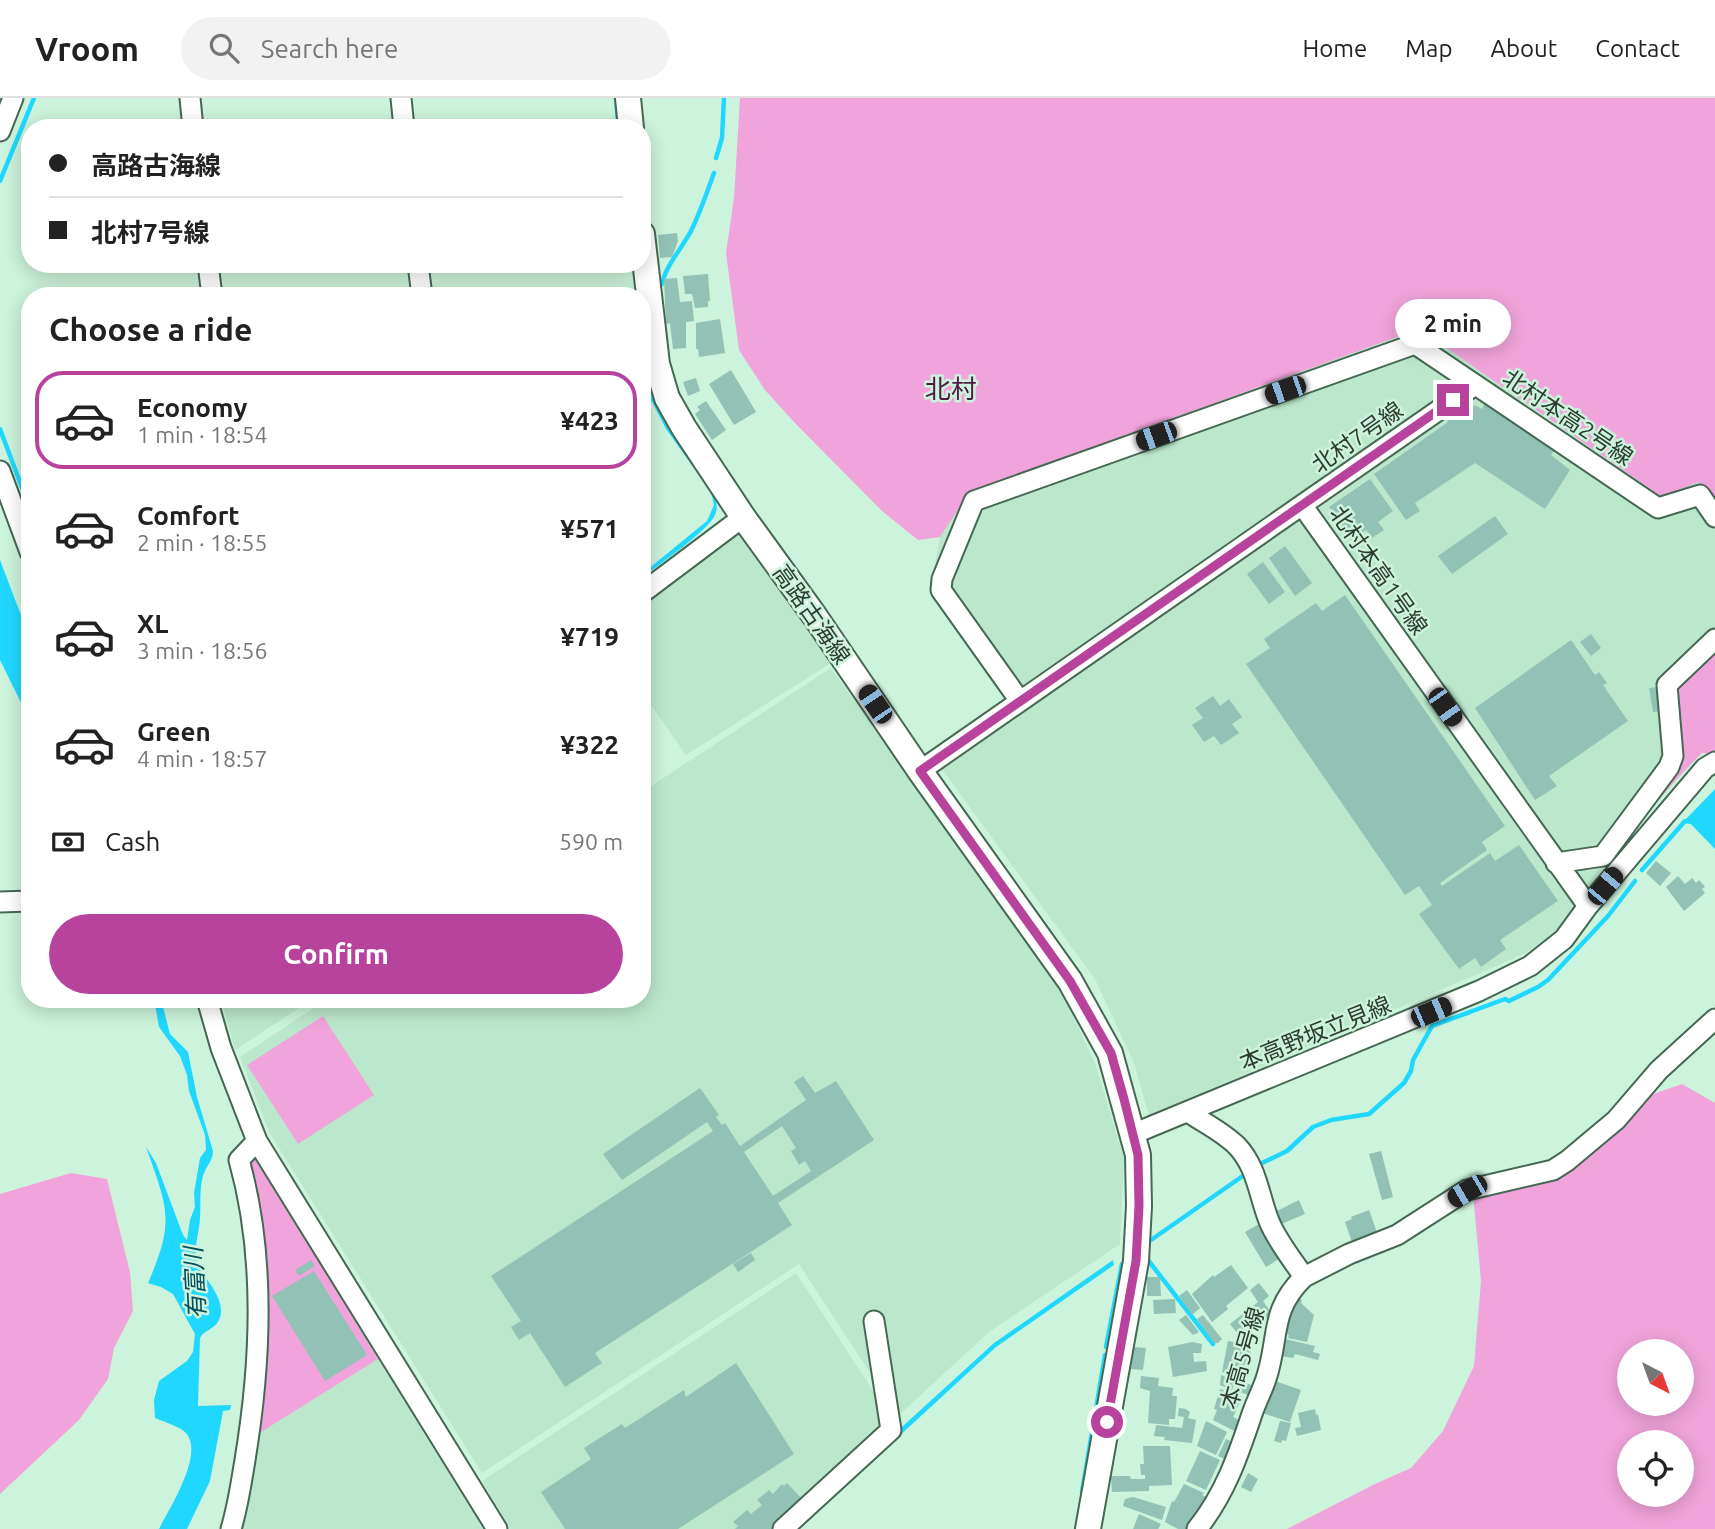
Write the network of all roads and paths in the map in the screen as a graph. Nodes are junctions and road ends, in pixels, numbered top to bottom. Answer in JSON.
{"nodes":[{"id":1,"x":13,"y":98,"type":"edge"},
{"id":2,"x":190,"y":98,"type":"edge"},
{"id":3,"x":401,"y":98,"type":"edge"},
{"id":4,"x":628,"y":98,"type":"edge"},
{"id":5,"x":193,"y":119,"type":"edge"},
{"id":6,"x":403,"y":119,"type":"edge"},
{"id":7,"x":630,"y":119,"type":"edge"},
{"id":8,"x":0,"y":131,"type":"edge"},
{"id":9,"x":651,"y":312,"type":"edge"},
{"id":10,"x":1475,"y":385,"type":"junction"},
{"id":11,"x":0,"y":471,"type":"edge"},
{"id":12,"x":1302,"y":505,"type":"junction"},
{"id":13,"x":743,"y":517,"type":"junction"},
{"id":14,"x":1715,"y":517,"type":"edge"},
{"id":15,"x":21,"y":528,"type":"edge"},
{"id":16,"x":651,"y":586,"type":"edge"},
{"id":17,"x":1715,"y":639,"type":"edge"},
{"id":18,"x":1020,"y":701,"type":"junction"},
{"id":19,"x":1715,"y":762,"type":"edge"},
{"id":20,"x":920,"y":771,"type":"junction"},
{"id":21,"x":1556,"y":863,"type":"junction"},
{"id":22,"x":21,"y":901,"type":"edge"},
{"id":23,"x":0,"y":902,"type":"edge"},
{"id":24,"x":1588,"y":906,"type":"junction"},
{"id":25,"x":210,"y":1008,"type":"edge"},
{"id":26,"x":1715,"y":1019,"type":"edge"},
{"id":27,"x":1188,"y":1112,"type":"junction"},
{"id":28,"x":1133,"y":1134,"type":"junction"},
{"id":29,"x":257,"y":1141,"type":"junction"},
{"id":30,"x":1304,"y":1277,"type":"junction"},
{"id":31,"x":874,"y":1321,"type":"dead end"},
{"id":32,"x":231,"y":1529,"type":"edge"},
{"id":33,"x":497,"y":1529,"type":"edge"},
{"id":34,"x":783,"y":1529,"type":"edge"},
{"id":35,"x":1088,"y":1529,"type":"edge"},
{"id":36,"x":1197,"y":1529,"type":"edge"}],
"edges":[{"from":1,"to":8,"type":"street"},
{"from":2,"to":5,"type":"street"},
{"from":3,"to":6,"type":"street"},
{"from":4,"to":7,"type":"main road"},
{"from":9,"to":13,"type":"main road","name":"高路古海線"},
{"from":10,"to":12,"type":"street","name":"北村7号線"},
{"from":10,"to":14,"type":"street","name":"北村本高2号線"},
{"from":10,"to":18,"type":"street","name":"北村本高2号線"},
{"from":11,"to":15,"type":"street"},
{"from":12,"to":18,"type":"street","name":"北村本高1号線"},
{"from":12,"to":21,"type":"street","name":"北村本高1号線"},
{"from":13,"to":16,"type":"street"},
{"from":13,"to":20,"type":"main road","name":"高路古海線"},
{"from":17,"to":21,"type":"street"},
{"from":18,"to":20,"type":"street","name":"北村本高1号線"},
{"from":19,"to":24,"type":"street","name":"本高野坂立見線"},
{"from":20,"to":28,"type":"main road","name":"高路古海線"},
{"from":21,"to":24,"type":"street","name":"北村本高1号線"},
{"from":22,"to":23,"type":"street"},
{"from":24,"to":27,"type":"street","name":"本高野坂立見線"},
{"from":25,"to":29,"type":"street"},
{"from":26,"to":30,"type":"street"},
{"from":27,"to":28,"type":"street","name":"本高野坂立見線"},
{"from":27,"to":30,"type":"street"},
{"from":28,"to":35,"type":"main road","name":"高路古海線"},
{"from":29,"to":32,"type":"street"},
{"from":29,"to":33,"type":"street"},
{"from":30,"to":36,"type":"street","name":"本高5号線"},
{"from":31,"to":34,"type":"street"}]}
